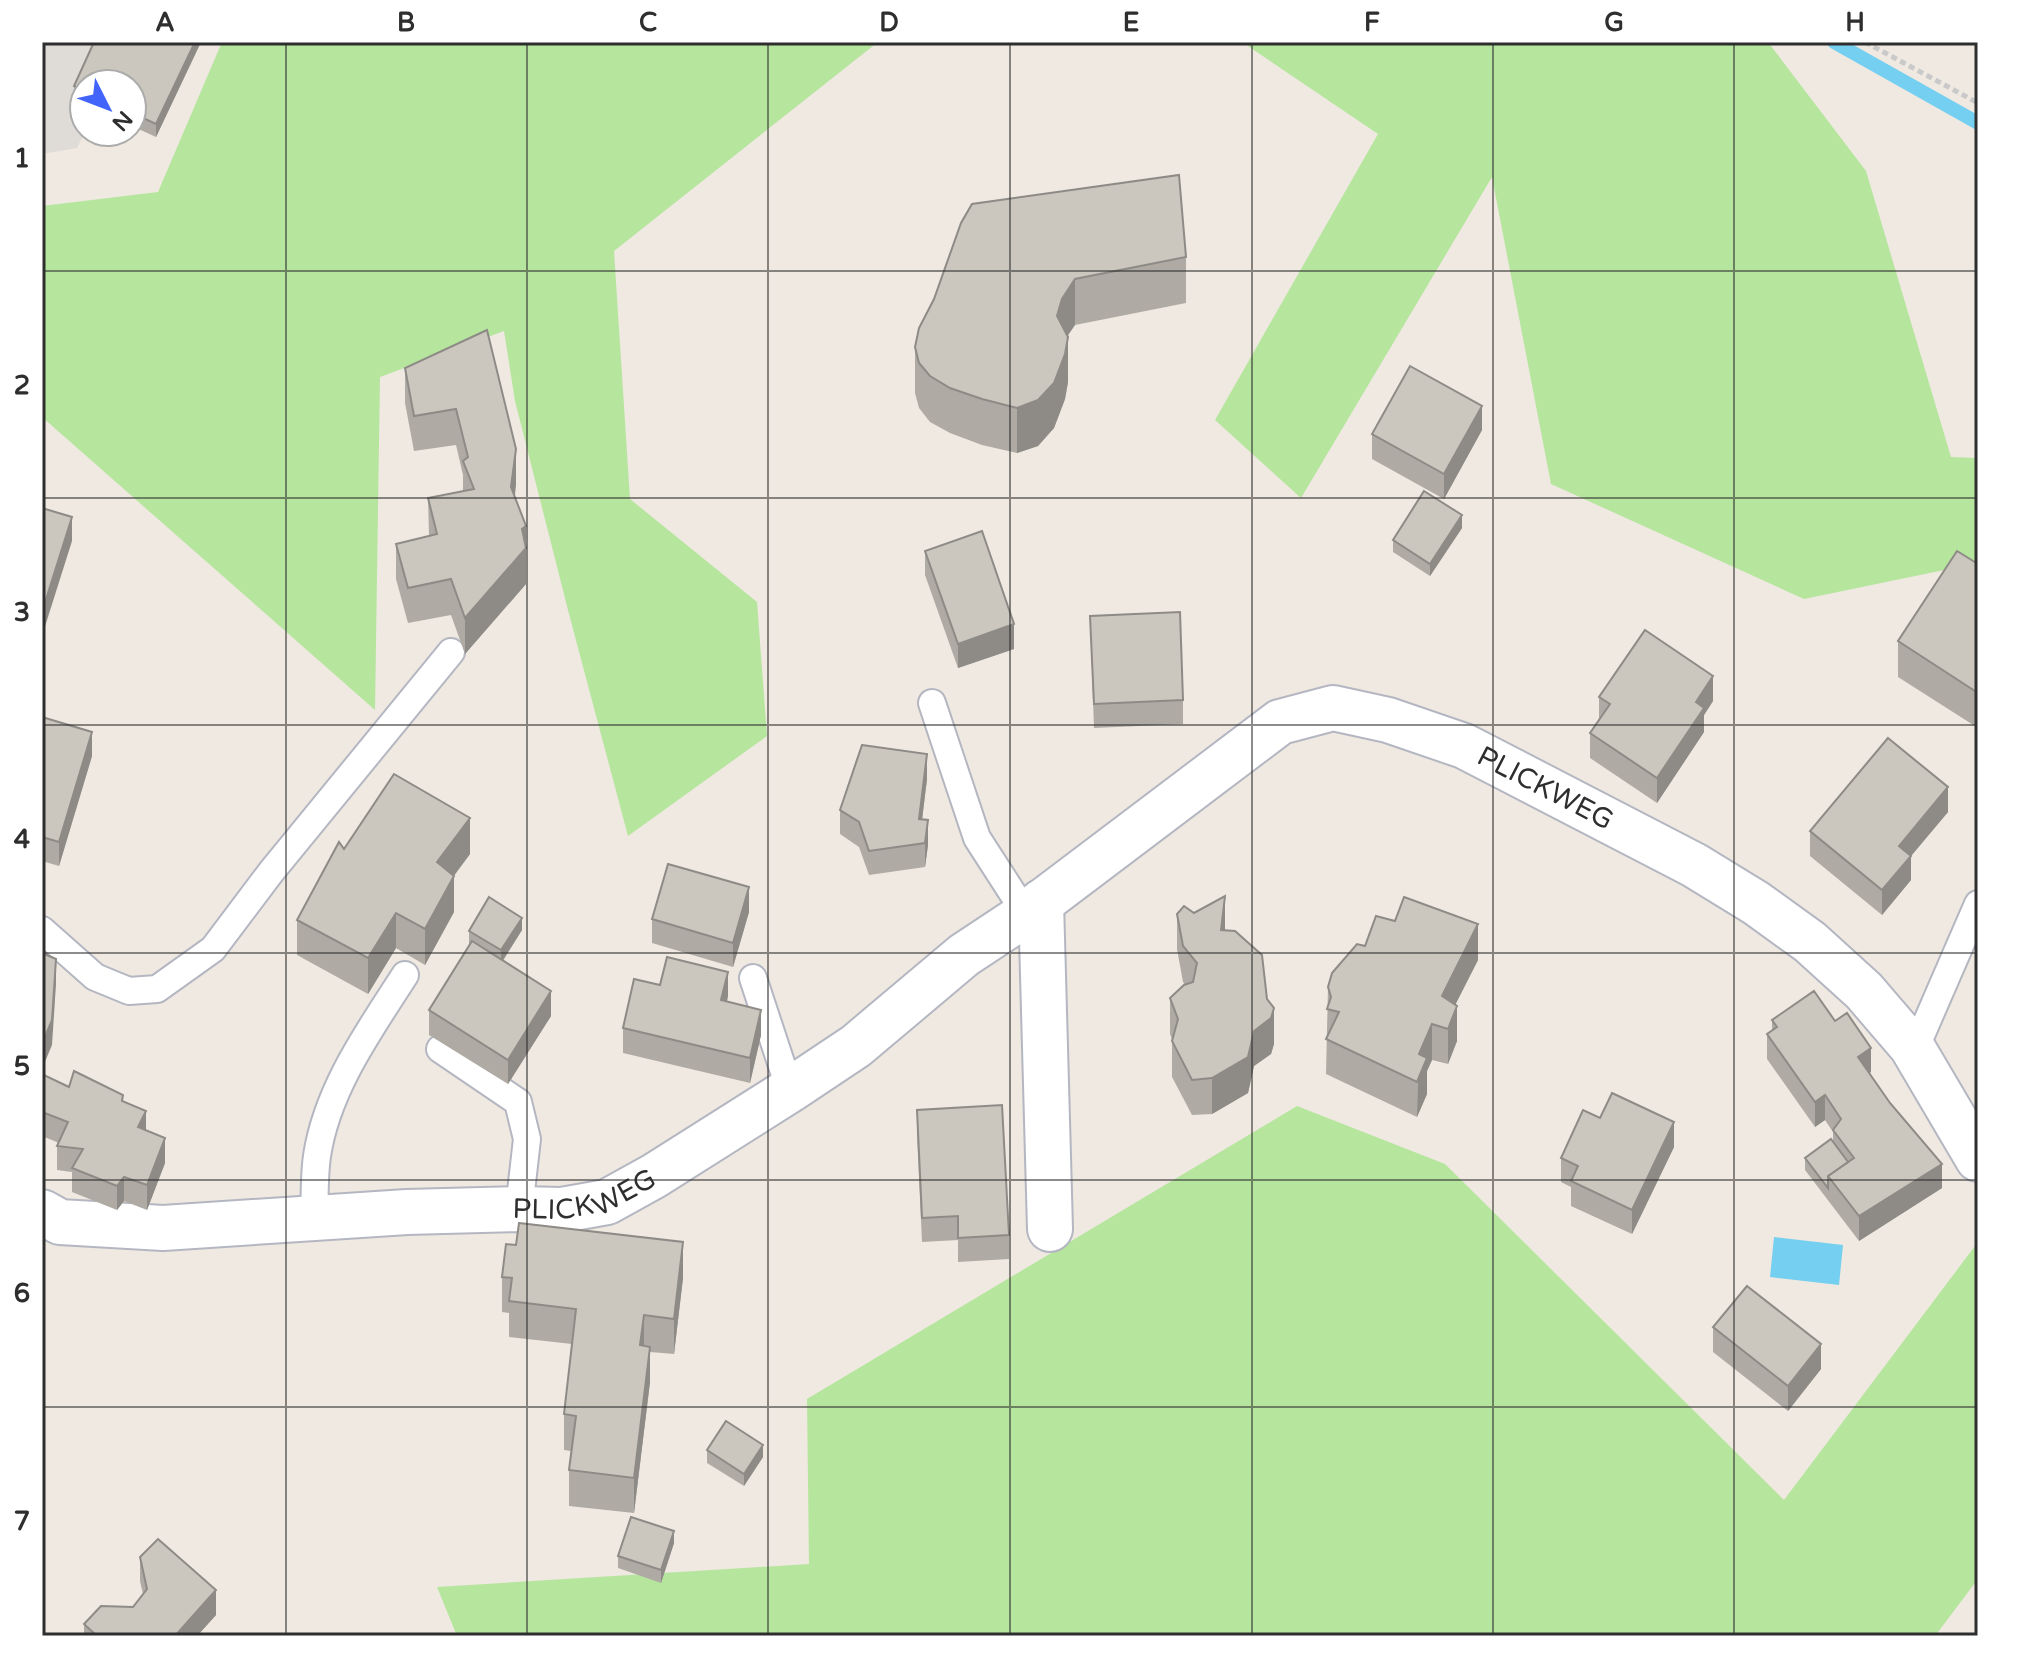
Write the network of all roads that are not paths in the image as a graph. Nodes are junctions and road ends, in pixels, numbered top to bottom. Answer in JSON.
{"nodes":[{"id":1,"x":451,"y":652,"type":"dead end"},
{"id":2,"x":932,"y":703,"type":"dead end"},
{"id":3,"x":1978,"y":904,"type":"edge"},
{"id":4,"x":1033,"y":908,"type":"junction"},
{"id":5,"x":42,"y":930,"type":"edge"},
{"id":6,"x":405,"y":975,"type":"dead end"},
{"id":7,"x":753,"y":978,"type":"dead end"},
{"id":8,"x":1912,"y":1047,"type":"junction"},
{"id":9,"x":440,"y":1049,"type":"dead end"},
{"id":10,"x":790,"y":1090,"type":"junction"},
{"id":11,"x":1978,"y":1159,"type":"edge"},
{"id":12,"x":519,"y":1209,"type":"junction"},
{"id":13,"x":42,"y":1212,"type":"edge"},
{"id":14,"x":314,"y":1218,"type":"junction"},
{"id":15,"x":1050,"y":1229,"type":"dead end"}],
"edges":[{"from":1,"to":5,"type":"lane"},
{"from":2,"to":4,"type":"lane"},
{"from":3,"to":8,"type":"lane"},
{"from":4,"to":8,"type":"street","name":"PLICKWEG"},
{"from":4,"to":10,"type":"street","name":"PLICKWEG"},
{"from":4,"to":15,"type":"street"},
{"from":6,"to":14,"type":"lane"},
{"from":7,"to":10,"type":"lane"},
{"from":8,"to":11,"type":"street","name":"PLICKWEG"},
{"from":9,"to":12,"type":"lane"},
{"from":10,"to":12,"type":"street","name":"PLICKWEG"},
{"from":12,"to":14,"type":"street","name":"PLICKWEG"},
{"from":13,"to":14,"type":"street","name":"PLICKWEG"}]}
